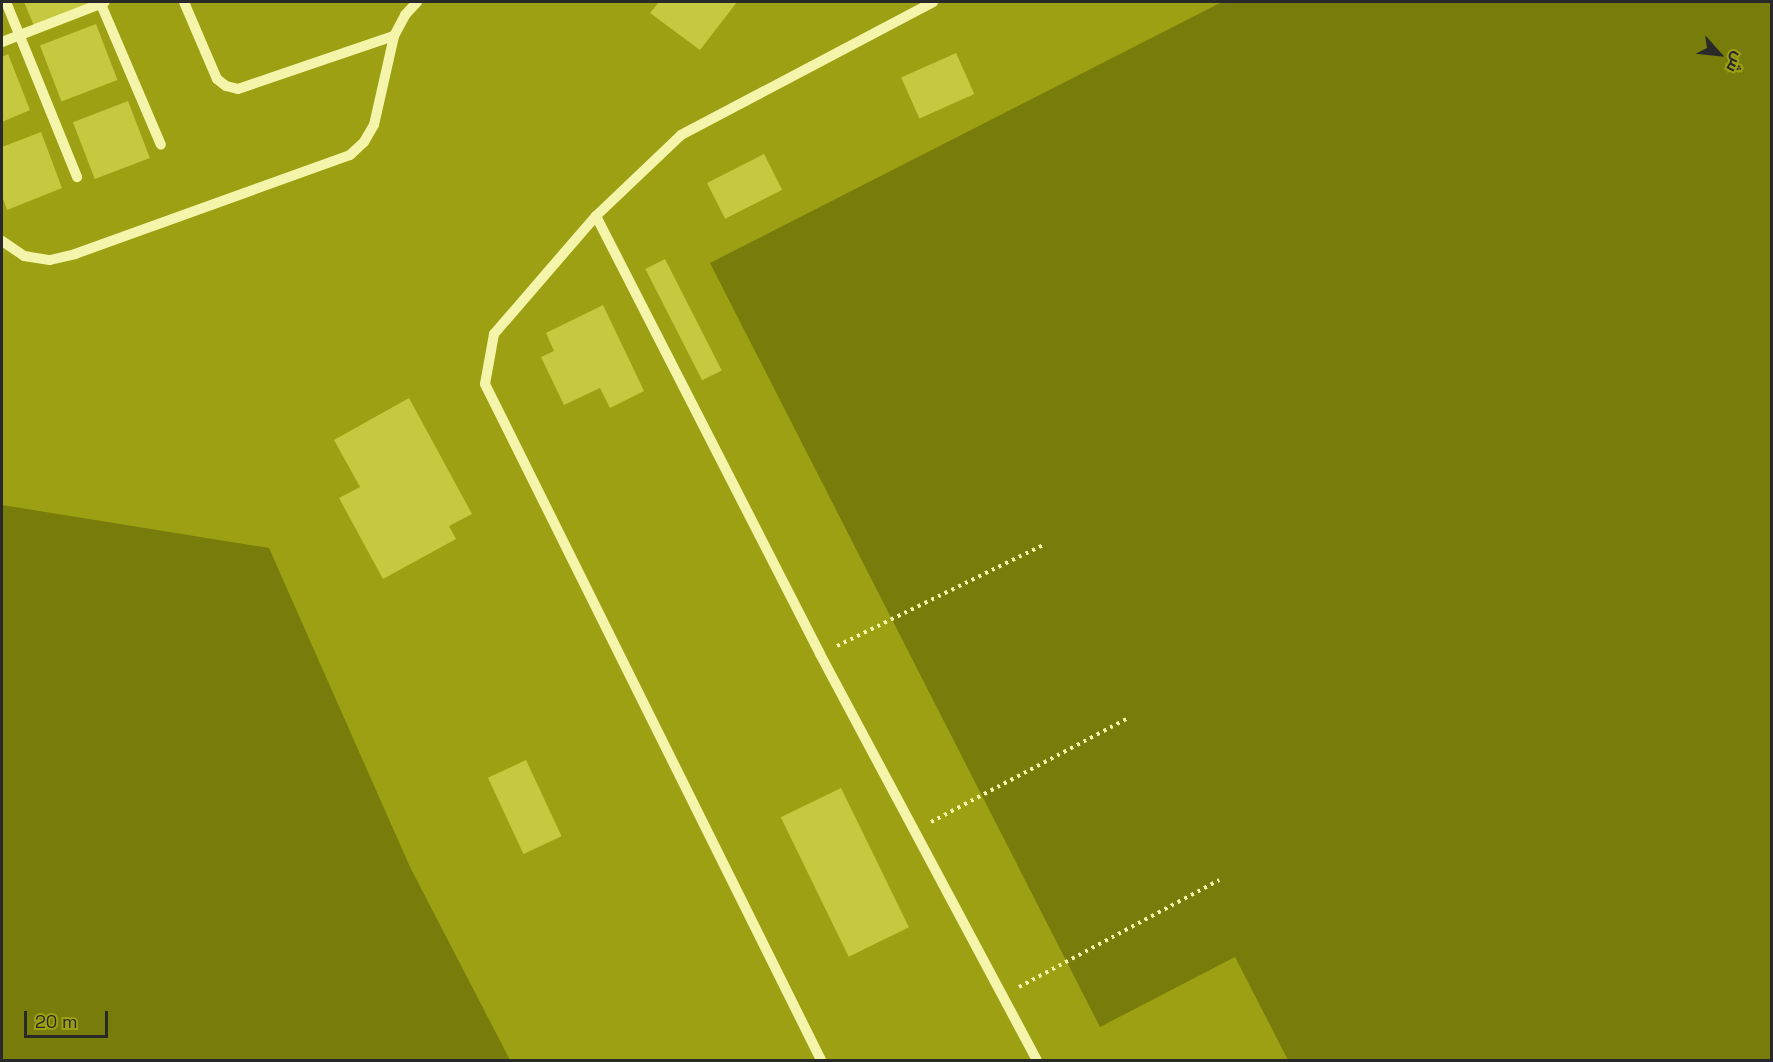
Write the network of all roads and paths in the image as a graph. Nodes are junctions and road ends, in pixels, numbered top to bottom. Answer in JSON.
{"nodes":[{"id":1,"x":6,"y":2,"type":"edge"},
{"id":2,"x":102,"y":2,"type":"edge"},
{"id":3,"x":184,"y":2,"type":"edge"},
{"id":4,"x":417,"y":2,"type":"edge"},
{"id":5,"x":933,"y":2,"type":"edge"},
{"id":6,"x":18,"y":35,"type":"junction"},
{"id":7,"x":394,"y":36,"type":"junction"},
{"id":8,"x":2,"y":42,"type":"edge"},
{"id":9,"x":161,"y":145,"type":"dead end"},
{"id":10,"x":77,"y":177,"type":"dead end"},
{"id":11,"x":596,"y":216,"type":"junction"},
{"id":12,"x":2,"y":241,"type":"edge"},
{"id":13,"x":1045,"y":544,"type":"dead end"},
{"id":14,"x":820,"y":654,"type":"junction"},
{"id":15,"x":1128,"y":718,"type":"dead end"},
{"id":16,"x":915,"y":831,"type":"junction"},
{"id":17,"x":1219,"y":880,"type":"dead end"},
{"id":18,"x":1003,"y":996,"type":"junction"},
{"id":19,"x":821,"y":1060,"type":"edge"},
{"id":20,"x":1037,"y":1060,"type":"edge"}],
"edges":[{"from":1,"to":6,"type":"lane"},
{"from":2,"to":6,"type":"lane"},
{"from":2,"to":9,"type":"lane"},
{"from":3,"to":7,"type":"lane"},
{"from":4,"to":7,"type":"lane"},
{"from":5,"to":11,"type":"lane"},
{"from":6,"to":8,"type":"lane"},
{"from":6,"to":10,"type":"lane"},
{"from":7,"to":12,"type":"lane"},
{"from":11,"to":14,"type":"lane"},
{"from":11,"to":19,"type":"lane"},
{"from":13,"to":14,"type":"path"},
{"from":14,"to":16,"type":"lane"},
{"from":15,"to":16,"type":"path"},
{"from":16,"to":18,"type":"lane"},
{"from":17,"to":18,"type":"path"},
{"from":18,"to":20,"type":"lane"}]}
